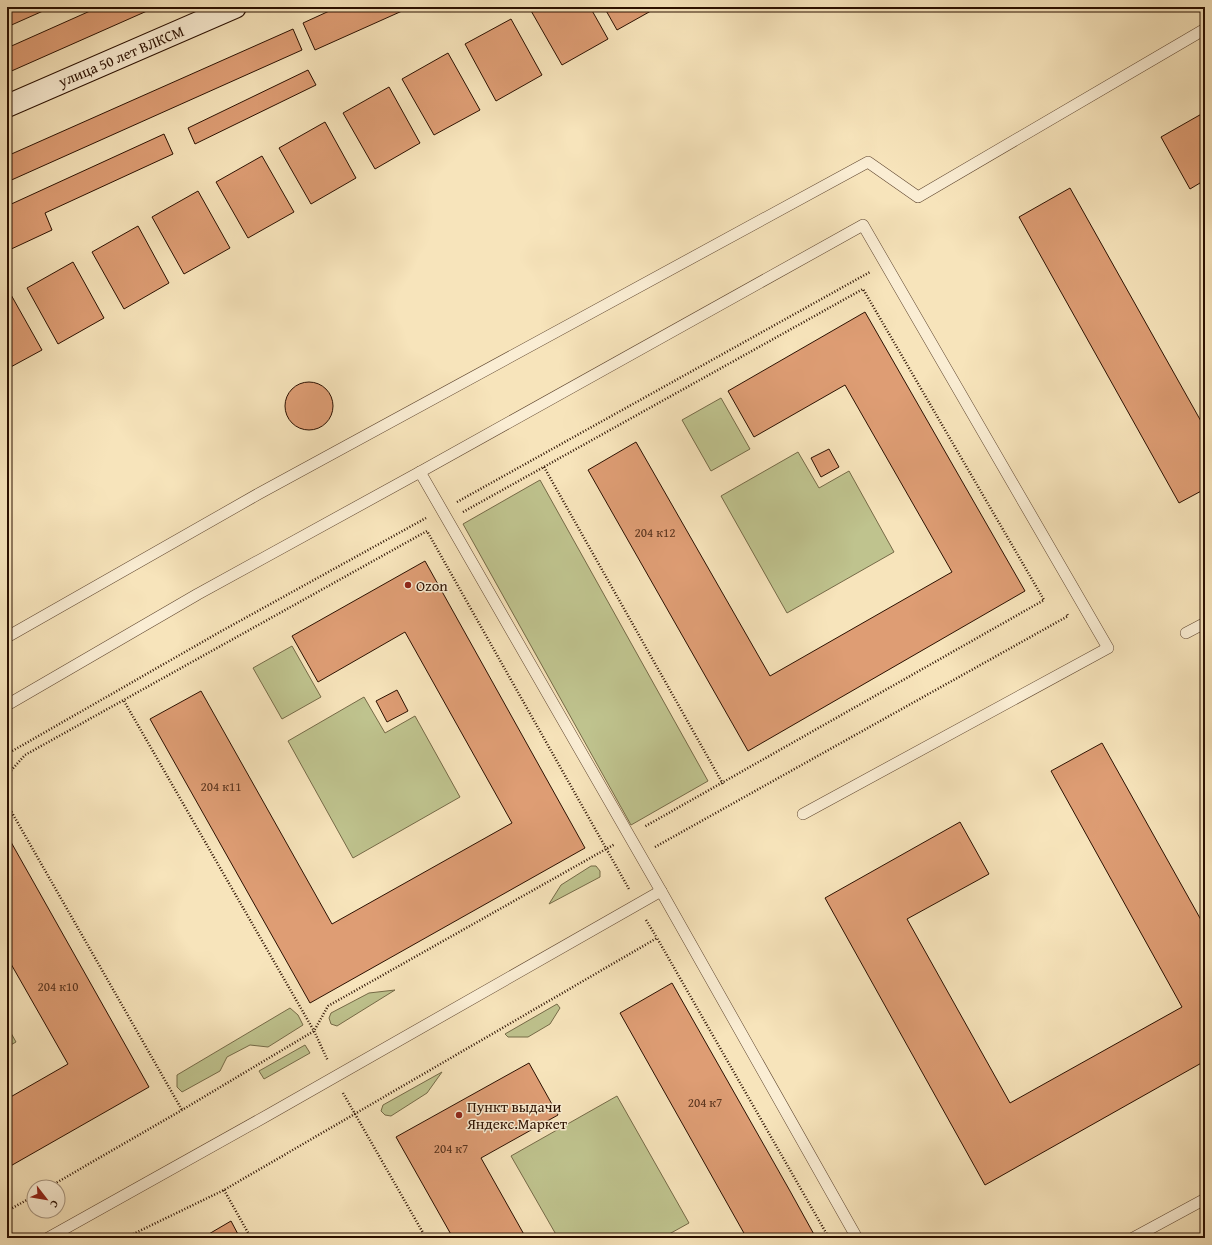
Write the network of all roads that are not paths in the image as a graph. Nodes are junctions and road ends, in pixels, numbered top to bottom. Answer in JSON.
{"nodes":[{"id":1,"x":235,"y":7,"type":"edge"},
{"id":2,"x":1205,"y":29,"type":"edge"},
{"id":3,"x":7,"y":106,"type":"edge"},
{"id":4,"x":420,"y":472,"type":"junction"},
{"id":5,"x":1205,"y":623,"type":"edge"},
{"id":6,"x":1186,"y":634,"type":"dead end"},
{"id":7,"x":7,"y":637,"type":"edge"},
{"id":8,"x":7,"y":705,"type":"edge"},
{"id":9,"x":803,"y":814,"type":"dead end"},
{"id":10,"x":661,"y":891,"type":"junction"},
{"id":11,"x":1205,"y":1199,"type":"edge"},
{"id":12,"x":48,"y":1238,"type":"edge"},
{"id":13,"x":858,"y":1238,"type":"edge"},
{"id":14,"x":1133,"y":1238,"type":"edge"}],
"edges":[{"from":1,"to":3,"type":"street","name":"улица 50 лет ВЛКСМ"},
{"from":2,"to":7,"type":"lane"},
{"from":4,"to":8,"type":"lane"},
{"from":4,"to":9,"type":"lane"},
{"from":4,"to":10,"type":"lane"},
{"from":5,"to":6,"type":"lane"},
{"from":10,"to":12,"type":"lane"},
{"from":10,"to":13,"type":"lane"},
{"from":11,"to":14,"type":"lane"}]}
